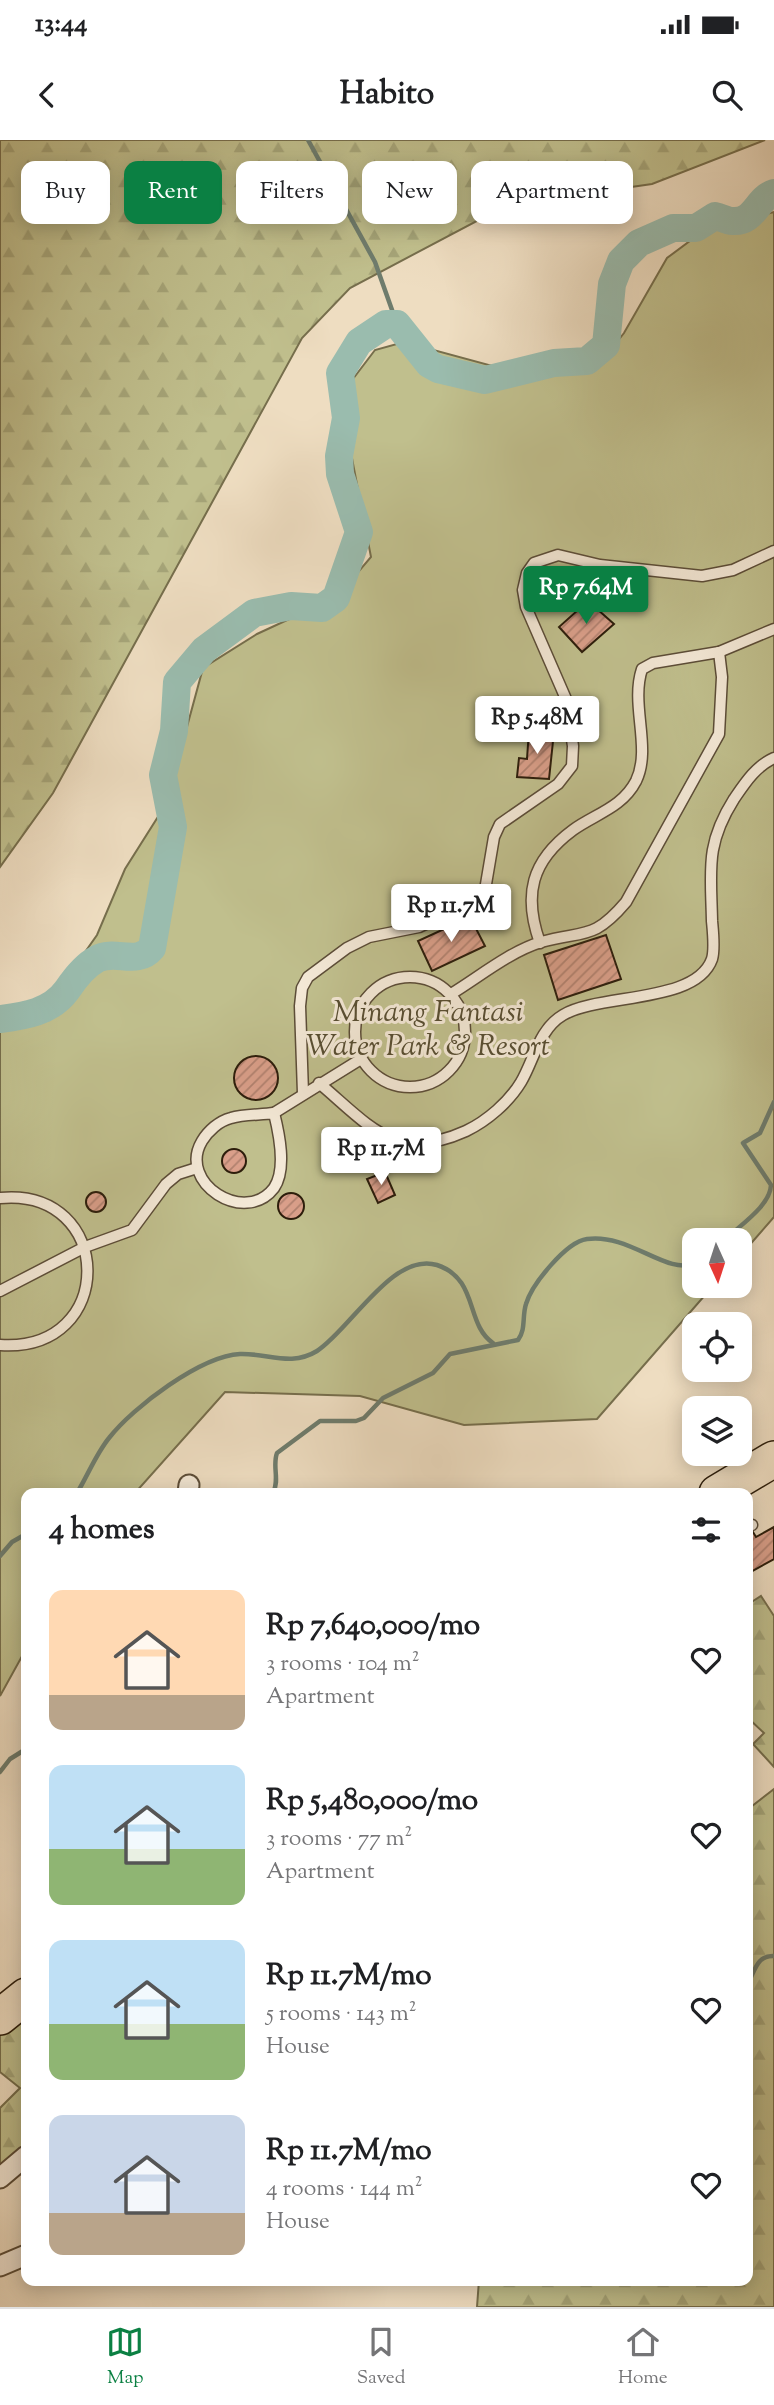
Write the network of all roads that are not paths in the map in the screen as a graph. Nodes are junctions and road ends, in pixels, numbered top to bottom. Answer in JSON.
{"nodes":[{"id":1,"x":774,"y":551,"type":"edge"},
{"id":2,"x":774,"y":629,"type":"edge"},
{"id":3,"x":719,"y":652,"type":"junction"},
{"id":4,"x":774,"y":758,"type":"edge"},
{"id":5,"x":540,"y":943,"type":"junction"},
{"id":6,"x":451,"y":993,"type":"junction"},
{"id":7,"x":360,"y":1059,"type":"junction"},
{"id":8,"x":319,"y":1083,"type":"junction"},
{"id":9,"x":303,"y":1093,"type":"junction"},
{"id":10,"x":274,"y":1113,"type":"junction"},
{"id":11,"x":197,"y":1168,"type":"junction"},
{"id":12,"x":0,"y":1198,"type":"edge"},
{"id":13,"x":85,"y":1247,"type":"junction"},
{"id":14,"x":0,"y":1290,"type":"edge"},
{"id":15,"x":0,"y":1345,"type":"edge"},
{"id":16,"x":768,"y":1467,"type":"edge"},
{"id":17,"x":727,"y":1488,"type":"edge"},
{"id":18,"x":21,"y":2000,"type":"edge"},
{"id":19,"x":0,"y":2017,"type":"edge"},
{"id":20,"x":21,"y":2159,"type":"edge"},
{"id":21,"x":0,"y":2178,"type":"edge"},
{"id":22,"x":21,"y":2257,"type":"edge"},
{"id":23,"x":0,"y":2266,"type":"edge"}],
"edges":[{"from":1,"to":9,"type":"lane"},
{"from":2,"to":3,"type":"lane"},
{"from":3,"to":5,"type":"lane"},
{"from":3,"to":5,"type":"lane"},
{"from":4,"to":8,"type":"lane"},
{"from":5,"to":6,"type":"lane"},
{"from":6,"to":7,"type":"lane"},
{"from":6,"to":7,"type":"lane"},
{"from":7,"to":8,"type":"lane"},
{"from":8,"to":9,"type":"lane"},
{"from":9,"to":10,"type":"lane"},
{"from":10,"to":11,"type":"lane"},
{"from":10,"to":11,"type":"lane"},
{"from":11,"to":13,"type":"lane"},
{"from":12,"to":13,"type":"lane"},
{"from":13,"to":14,"type":"lane"},
{"from":13,"to":15,"type":"lane"},
{"from":16,"to":17,"type":"highway"},
{"from":18,"to":19,"type":"highway"},
{"from":20,"to":21,"type":"street"},
{"from":22,"to":23,"type":"street"}]}
